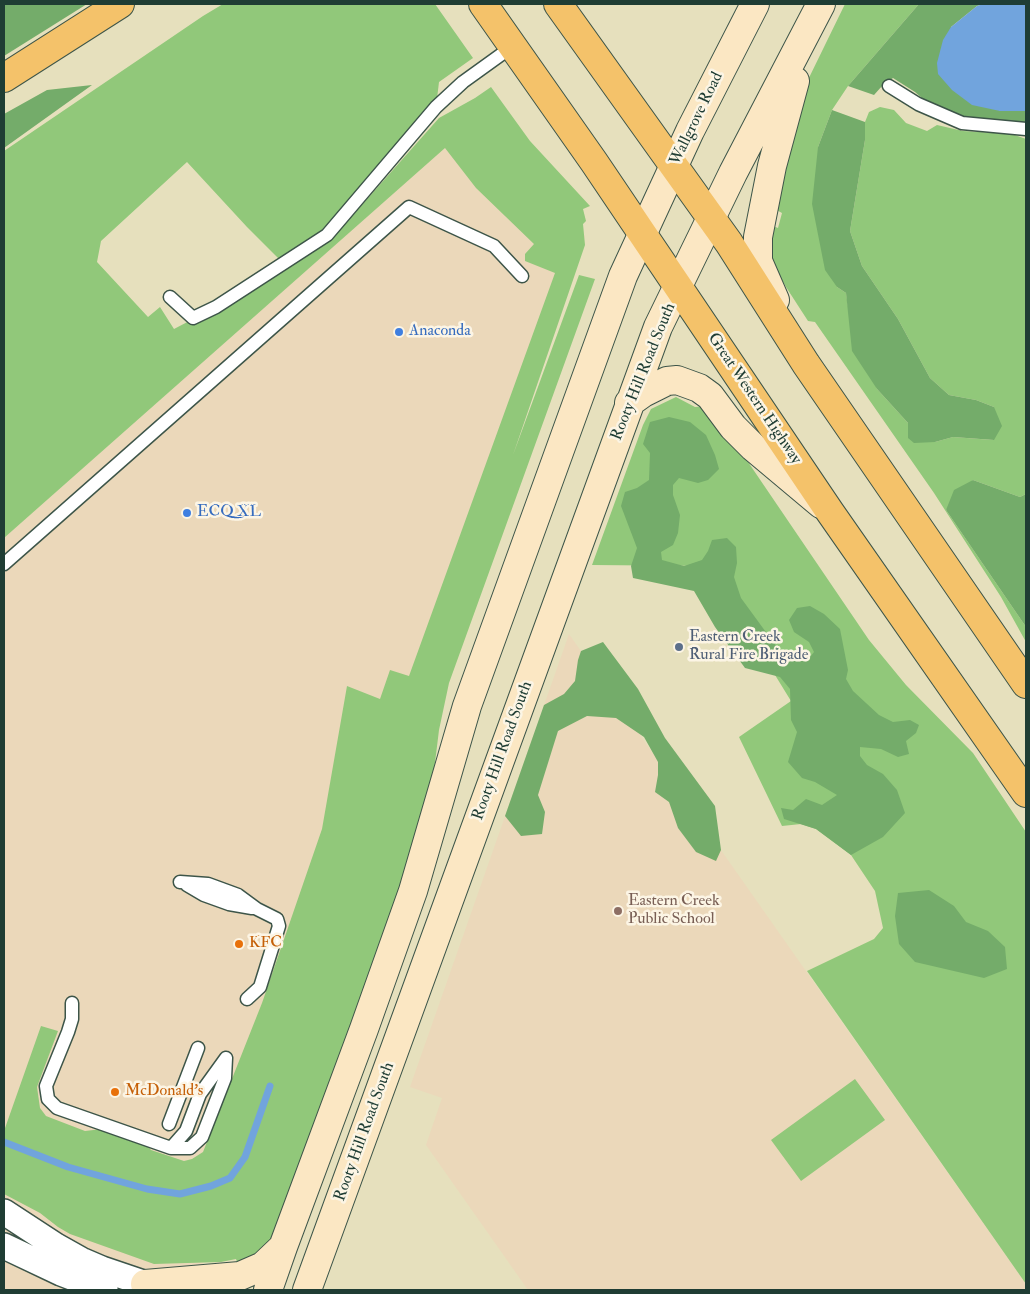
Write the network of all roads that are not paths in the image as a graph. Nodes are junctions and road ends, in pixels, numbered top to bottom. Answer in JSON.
{"nodes":[{"id":1,"x":120,"y":4,"type":"edge"},
{"id":2,"x":483,"y":4,"type":"edge"},
{"id":3,"x":558,"y":4,"type":"edge"},
{"id":4,"x":755,"y":4,"type":"edge"},
{"id":5,"x":815,"y":15,"type":"edge"},
{"id":6,"x":512,"y":46,"type":"junction"},
{"id":7,"x":4,"y":78,"type":"edge"},
{"id":8,"x":889,"y":86,"type":"dead end"},
{"id":9,"x":1026,"y":129,"type":"edge"},
{"id":10,"x":675,"y":166,"type":"junction"},
{"id":11,"x":711,"y":218,"type":"junction"},
{"id":12,"x":642,"y":235,"type":"junction"},
{"id":13,"x":522,"y":276,"type":"dead end"},
{"id":14,"x":678,"y":287,"type":"junction"},
{"id":15,"x":170,"y":298,"type":"dead end"},
{"id":16,"x":806,"y":364,"type":"junction"},
{"id":17,"x":629,"y":403,"type":"junction"},
{"id":18,"x":830,"y":512,"type":"junction"},
{"id":19,"x":4,"y":564,"type":"edge"},
{"id":20,"x":1026,"y":684,"type":"edge"},
{"id":21,"x":1026,"y":793,"type":"edge"},
{"id":22,"x":180,"y":882,"type":"dead end"},
{"id":23,"x":247,"y":999,"type":"dead end"},
{"id":24,"x":72,"y":1003,"type":"dead end"},
{"id":25,"x":198,"y":1048,"type":"dead end"},
{"id":26,"x":169,"y":1124,"type":"dead end"},
{"id":27,"x":171,"y":1148,"type":"junction"},
{"id":28,"x":4,"y":1212,"type":"edge"},
{"id":29,"x":4,"y":1246,"type":"edge"},
{"id":30,"x":282,"y":1247,"type":"junction"},
{"id":31,"x":155,"y":1287,"type":"edge"},
{"id":32,"x":105,"y":1290,"type":"edge"},
{"id":33,"x":268,"y":1290,"type":"edge"},
{"id":34,"x":307,"y":1290,"type":"edge"}],
"edges":[{"from":1,"to":7,"type":"highway"},
{"from":2,"to":6,"type":"highway","name":"Great Western Highway"},
{"from":3,"to":10,"type":"highway"},
{"from":4,"to":10,"type":"main road","name":"Wallgrove Road"},
{"from":5,"to":11,"type":"main road"},
{"from":5,"to":16,"type":"main road"},
{"from":6,"to":12,"type":"highway","name":"Great Western Highway"},
{"from":6,"to":15,"type":"lane"},
{"from":8,"to":9,"type":"lane"},
{"from":10,"to":11,"type":"highway"},
{"from":10,"to":12,"type":"main road","name":"Wallgrove Road"},
{"from":11,"to":14,"type":"main road","name":"Rooty Hill Road South"},
{"from":11,"to":16,"type":"highway"},
{"from":12,"to":14,"type":"highway","name":"Great Western Highway"},
{"from":12,"to":30,"type":"main road"},
{"from":13,"to":19,"type":"lane"},
{"from":14,"to":17,"type":"main road","name":"Rooty Hill Road South"},
{"from":14,"to":18,"type":"highway","name":"Great Western Highway"},
{"from":16,"to":20,"type":"highway"},
{"from":17,"to":18,"type":"main road"},
{"from":17,"to":34,"type":"main road","name":"Rooty Hill Road South"},
{"from":18,"to":21,"type":"highway","name":"Great Western Highway"},
{"from":22,"to":23,"type":"lane"},
{"from":24,"to":27,"type":"lane"},
{"from":25,"to":26,"type":"lane"},
{"from":27,"to":27,"type":"lane"},
{"from":28,"to":31,"type":"street"},
{"from":29,"to":32,"type":"street"},
{"from":30,"to":31,"type":"main road"},
{"from":30,"to":33,"type":"main road"}]}
